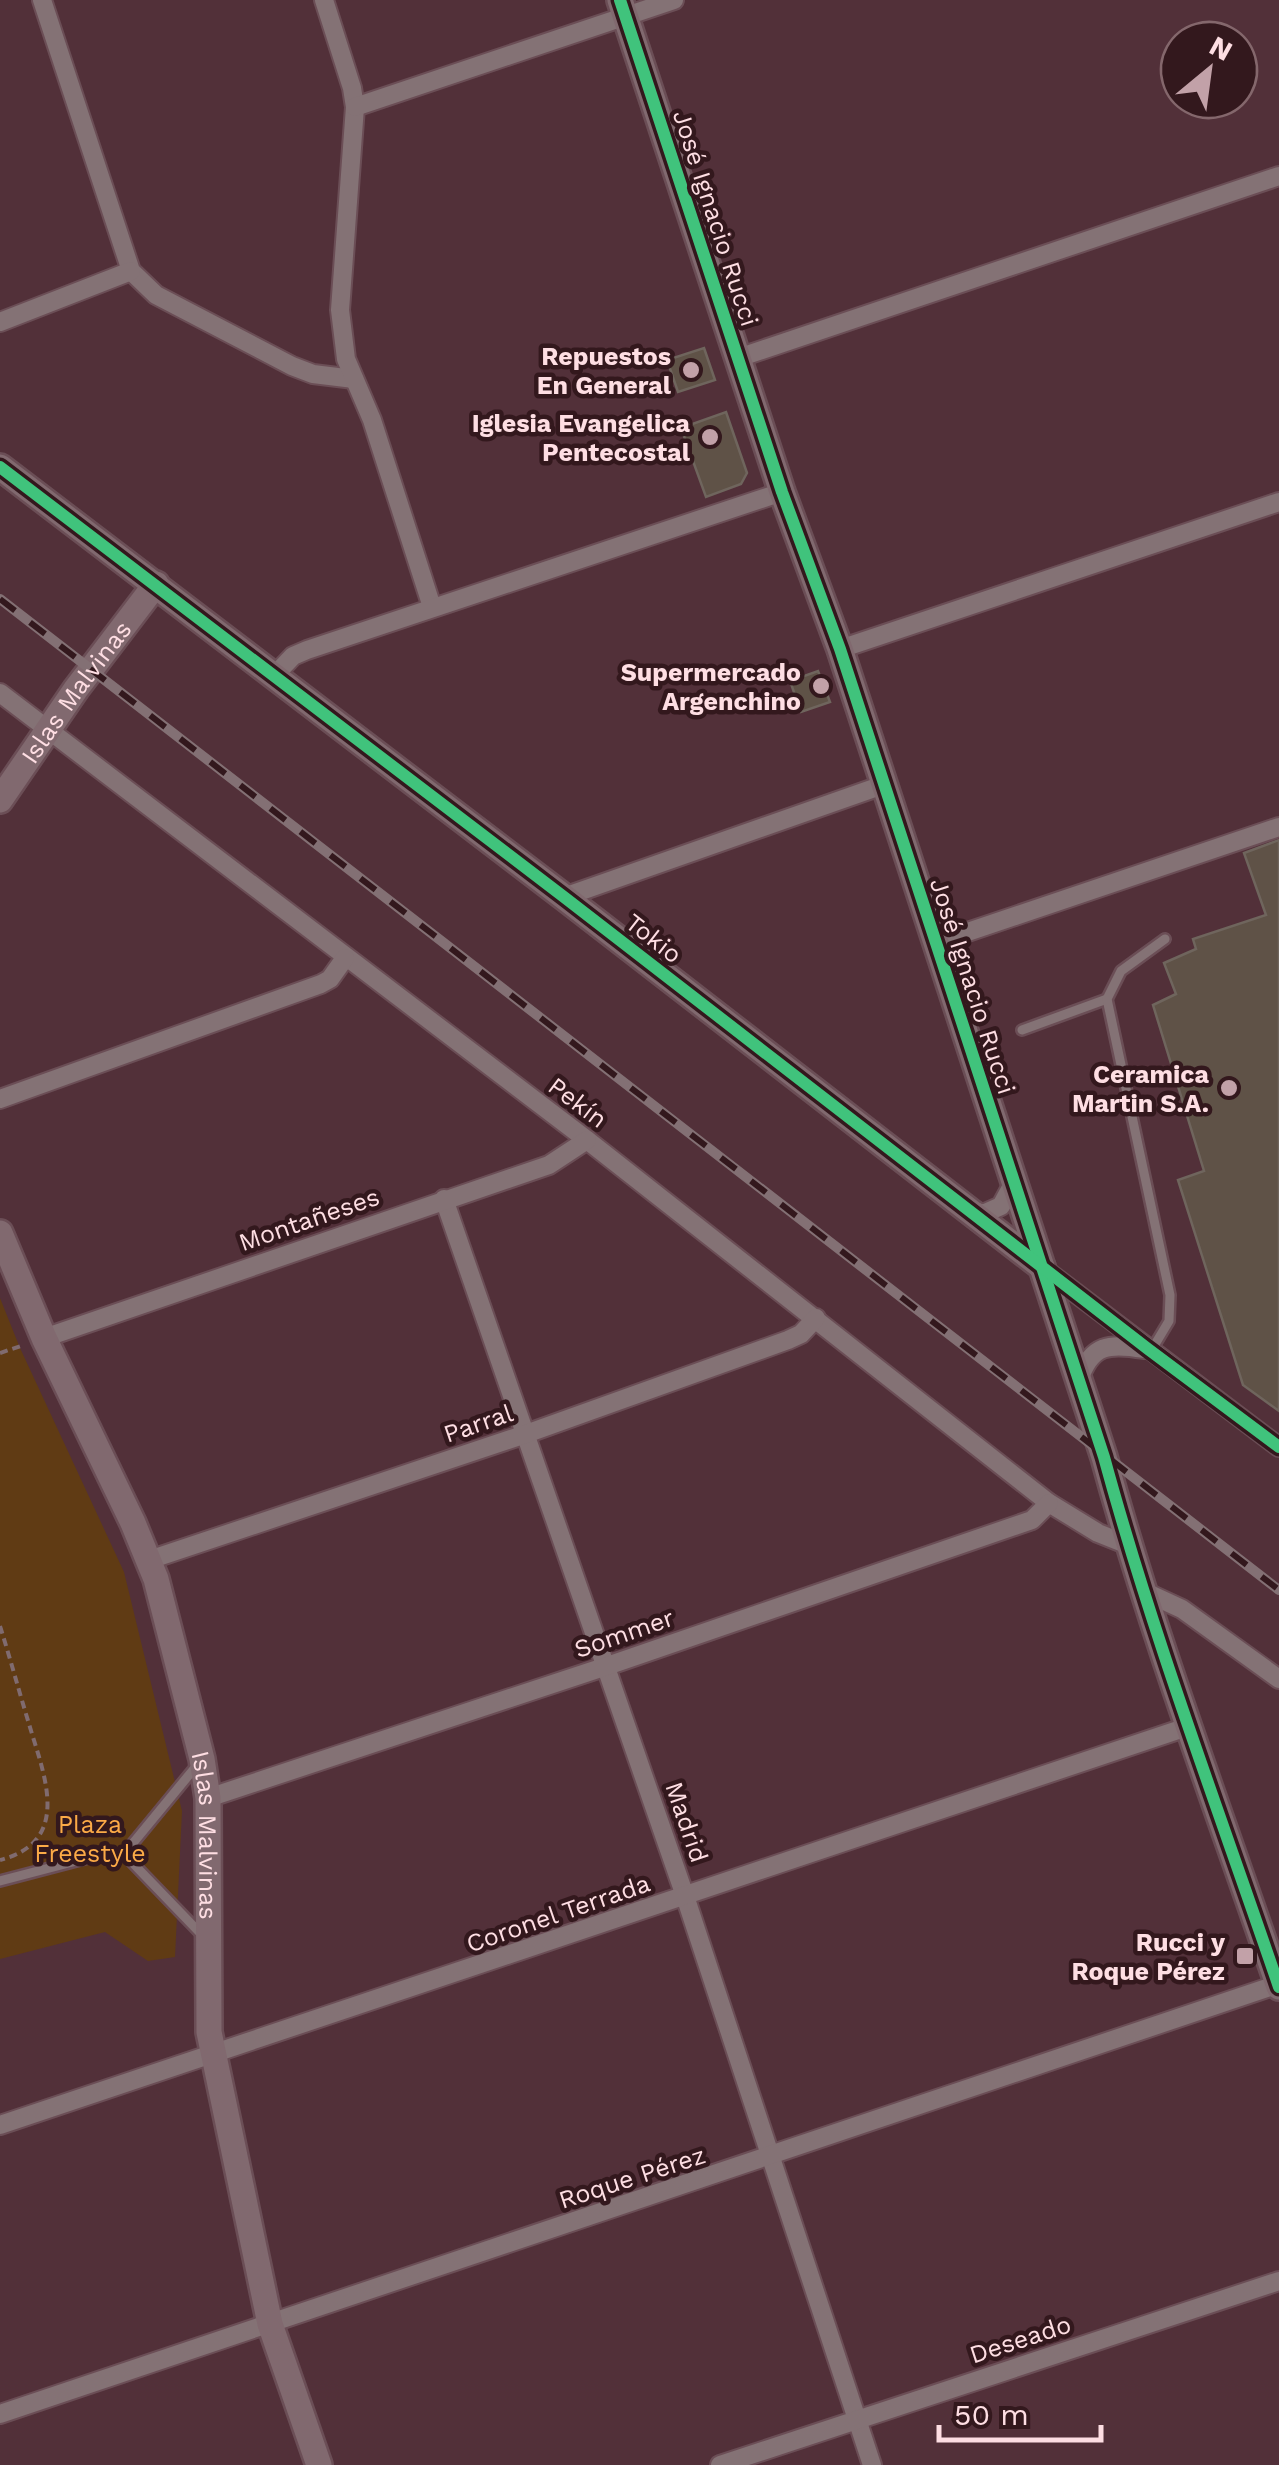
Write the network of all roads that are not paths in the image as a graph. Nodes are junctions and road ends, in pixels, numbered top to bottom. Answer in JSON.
{"nodes":[{"id":1,"x":42,"y":0,"type":"edge"},
{"id":2,"x":324,"y":0,"type":"edge"},
{"id":3,"x":674,"y":0,"type":"edge"},
{"id":4,"x":623,"y":8,"type":"edge"},
{"id":5,"x":355,"y":107,"type":"junction"},
{"id":6,"x":1279,"y":176,"type":"edge"},
{"id":7,"x":131,"y":271,"type":"junction"},
{"id":8,"x":0,"y":322,"type":"edge"},
{"id":9,"x":738,"y":358,"type":"junction"},
{"id":10,"x":354,"y":379,"type":"junction"},
{"id":11,"x":0,"y":467,"type":"edge"},
{"id":12,"x":782,"y":492,"type":"junction"},
{"id":13,"x":1279,"y":502,"type":"edge"},
{"id":14,"x":156,"y":584,"type":"junction"},
{"id":15,"x":432,"y":607,"type":"junction"},
{"id":16,"x":840,"y":649,"type":"junction"},
{"id":17,"x":274,"y":676,"type":"junction"},
{"id":18,"x":0,"y":693,"type":"edge"},
{"id":19,"x":48,"y":730,"type":"junction"},
{"id":20,"x":883,"y":784,"type":"junction"},
{"id":21,"x":0,"y":800,"type":"edge"},
{"id":22,"x":1279,"y":826,"type":"edge"},
{"id":23,"x":564,"y":897,"type":"junction"},
{"id":24,"x":1164,"y":940,"type":"dead end"},
{"id":25,"x":935,"y":943,"type":"junction"},
{"id":26,"x":346,"y":958,"type":"junction"},
{"id":27,"x":1107,"y":999,"type":"junction"},
{"id":28,"x":1022,"y":1030,"type":"dead end"},
{"id":29,"x":0,"y":1099,"type":"edge"},
{"id":30,"x":587,"y":1140,"type":"junction"},
{"id":31,"x":1014,"y":1181,"type":"junction"},
{"id":32,"x":444,"y":1199,"type":"junction"},
{"id":33,"x":962,"y":1206,"type":"junction"},
{"id":34,"x":0,"y":1233,"type":"edge"},
{"id":35,"x":1042,"y":1267,"type":"junction"},
{"id":36,"x":816,"y":1318,"type":"junction"},
{"id":37,"x":44,"y":1338,"type":"junction"},
{"id":38,"x":1149,"y":1350,"type":"junction"},
{"id":39,"x":1079,"y":1381,"type":"junction"},
{"id":40,"x":523,"y":1435,"type":"junction"},
{"id":41,"x":1279,"y":1447,"type":"edge"},
{"id":42,"x":1049,"y":1503,"type":"junction"},
{"id":43,"x":1128,"y":1545,"type":"junction"},
{"id":44,"x":149,"y":1560,"type":"junction"},
{"id":45,"x":1143,"y":1591,"type":"junction"},
{"id":46,"x":607,"y":1666,"type":"junction"},
{"id":47,"x":1279,"y":1679,"type":"edge"},
{"id":48,"x":1187,"y":1726,"type":"junction"},
{"id":49,"x":202,"y":1759,"type":"junction"},
{"id":50,"x":208,"y":1798,"type":"junction"},
{"id":51,"x":124,"y":1854,"type":"junction"},
{"id":52,"x":0,"y":1881,"type":"edge"},
{"id":53,"x":685,"y":1896,"type":"junction"},
{"id":54,"x":209,"y":1942,"type":"junction"},
{"id":55,"x":1279,"y":1985,"type":"edge"},
{"id":56,"x":214,"y":2055,"type":"junction"},
{"id":57,"x":0,"y":2125,"type":"edge"},
{"id":58,"x":773,"y":2157,"type":"junction"},
{"id":59,"x":1279,"y":2280,"type":"edge"},
{"id":60,"x":270,"y":2324,"type":"junction"},
{"id":61,"x":0,"y":2414,"type":"edge"},
{"id":62,"x":857,"y":2419,"type":"junction"},
{"id":63,"x":320,"y":2465,"type":"edge"},
{"id":64,"x":720,"y":2465,"type":"edge"},
{"id":65,"x":872,"y":2465,"type":"edge"}],
"edges":[{"from":1,"to":7,"type":"street"},
{"from":2,"to":5,"type":"street"},
{"from":3,"to":4,"type":"street"},
{"from":4,"to":5,"type":"street"},
{"from":4,"to":9,"type":"street","name":"José Ignacio Rucci"},
{"from":5,"to":10,"type":"street"},
{"from":6,"to":9,"type":"street"},
{"from":7,"to":8,"type":"street"},
{"from":7,"to":10,"type":"street"},
{"from":9,"to":12,"type":"street","name":"José Ignacio Rucci"},
{"from":10,"to":15,"type":"street"},
{"from":11,"to":14,"type":"street","name":"Tokio"},
{"from":12,"to":15,"type":"street"},
{"from":12,"to":16,"type":"street","name":"José Ignacio Rucci"},
{"from":13,"to":16,"type":"street"},
{"from":14,"to":17,"type":"street","name":"Tokio"},
{"from":14,"to":19,"type":"street","name":"Islas Malvinas"},
{"from":15,"to":17,"type":"street"},
{"from":16,"to":20,"type":"street","name":"José Ignacio Rucci"},
{"from":17,"to":23,"type":"street","name":"Tokio"},
{"from":18,"to":19,"type":"street","name":"Pekín"},
{"from":19,"to":21,"type":"street","name":"Islas Malvinas"},
{"from":19,"to":26,"type":"street","name":"Pekín"},
{"from":20,"to":23,"type":"street"},
{"from":20,"to":25,"type":"street","name":"José Ignacio Rucci"},
{"from":22,"to":25,"type":"street"},
{"from":23,"to":33,"type":"street","name":"Tokio"},
{"from":24,"to":27,"type":"lane"},
{"from":25,"to":31,"type":"street","name":"José Ignacio Rucci"},
{"from":26,"to":29,"type":"street"},
{"from":26,"to":30,"type":"street","name":"Pekín"},
{"from":27,"to":28,"type":"lane"},
{"from":27,"to":38,"type":"lane"},
{"from":30,"to":32,"type":"street","name":"Montañeses"},
{"from":30,"to":36,"type":"street","name":"Pekín"},
{"from":31,"to":33,"type":"street"},
{"from":31,"to":35,"type":"street","name":"José Ignacio Rucci"},
{"from":32,"to":37,"type":"street","name":"Montañeses"},
{"from":32,"to":40,"type":"street","name":"Madrid"},
{"from":33,"to":35,"type":"street","name":"Tokio"},
{"from":34,"to":37,"type":"street","name":"Islas Malvinas"},
{"from":35,"to":38,"type":"street","name":"Tokio"},
{"from":35,"to":39,"type":"street","name":"José Ignacio Rucci"},
{"from":36,"to":40,"type":"street","name":"Parral"},
{"from":36,"to":42,"type":"street","name":"Pekín"},
{"from":37,"to":44,"type":"street","name":"Islas Malvinas"},
{"from":38,"to":39,"type":"street"},
{"from":38,"to":41,"type":"street","name":"Tokio"},
{"from":39,"to":43,"type":"street","name":"José Ignacio Rucci"},
{"from":40,"to":44,"type":"street","name":"Parral"},
{"from":40,"to":46,"type":"street","name":"Madrid"},
{"from":42,"to":43,"type":"street","name":"Pekín"},
{"from":42,"to":46,"type":"street","name":"Sommer"},
{"from":43,"to":45,"type":"street","name":"José Ignacio Rucci"},
{"from":44,"to":49,"type":"street","name":"Islas Malvinas"},
{"from":45,"to":47,"type":"street"},
{"from":45,"to":48,"type":"street","name":"José Ignacio Rucci"},
{"from":46,"to":50,"type":"street","name":"Sommer"},
{"from":46,"to":53,"type":"street","name":"Madrid"},
{"from":48,"to":53,"type":"street","name":"Coronel Terrada"},
{"from":48,"to":55,"type":"street","name":"José Ignacio Rucci"},
{"from":49,"to":50,"type":"street","name":"Islas Malvinas"},
{"from":49,"to":51,"type":"lane"},
{"from":50,"to":54,"type":"street","name":"Islas Malvinas"},
{"from":51,"to":52,"type":"lane"},
{"from":51,"to":54,"type":"lane"},
{"from":53,"to":56,"type":"street","name":"Coronel Terrada"},
{"from":53,"to":58,"type":"street","name":"Madrid"},
{"from":54,"to":56,"type":"street","name":"Islas Malvinas"},
{"from":55,"to":58,"type":"street","name":"Roque Pérez"},
{"from":56,"to":57,"type":"street","name":"Coronel Terrada"},
{"from":56,"to":60,"type":"street","name":"Islas Malvinas"},
{"from":58,"to":60,"type":"street","name":"Roque Pérez"},
{"from":58,"to":62,"type":"street","name":"Madrid"},
{"from":59,"to":62,"type":"street","name":"Deseado"},
{"from":60,"to":61,"type":"street","name":"Roque Pérez"},
{"from":60,"to":63,"type":"street","name":"Islas Malvinas"},
{"from":62,"to":64,"type":"street","name":"Deseado"},
{"from":62,"to":65,"type":"street","name":"Madrid"}]}
